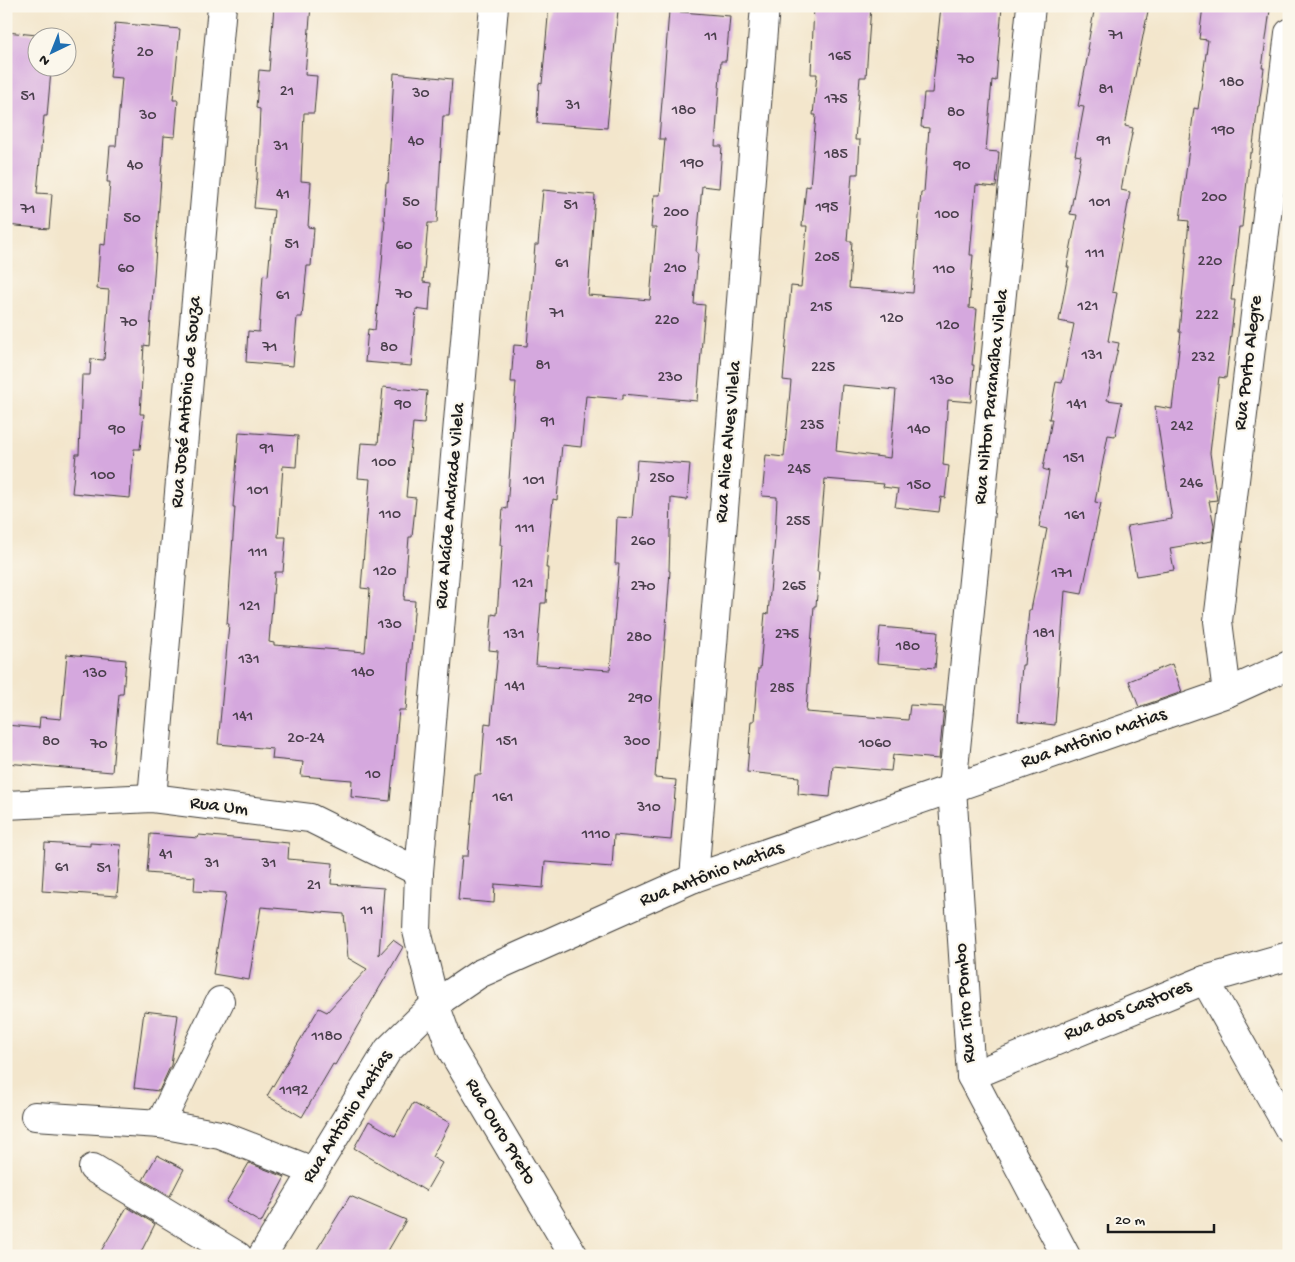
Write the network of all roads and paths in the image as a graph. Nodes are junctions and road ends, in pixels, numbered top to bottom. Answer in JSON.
{"nodes":[{"id":1,"x":222,"y":6,"type":"edge"},
{"id":2,"x":494,"y":6,"type":"edge"},
{"id":3,"x":765,"y":6,"type":"edge"},
{"id":4,"x":1031,"y":6,"type":"edge"},
{"id":5,"x":1289,"y":33,"type":"edge"},
{"id":6,"x":1289,"y":665,"type":"edge"},
{"id":7,"x":1227,"y":693,"type":"junction"},
{"id":8,"x":952,"y":788,"type":"junction"},
{"id":9,"x":152,"y":798,"type":"junction"},
{"id":10,"x":6,"y":805,"type":"edge"},
{"id":11,"x":419,"y":872,"type":"junction"},
{"id":12,"x":694,"y":878,"type":"junction"},
{"id":13,"x":1289,"y":956,"type":"edge"},
{"id":14,"x":1205,"y":980,"type":"junction"},
{"id":15,"x":220,"y":1001,"type":"dead end"},
{"id":16,"x":435,"y":1004,"type":"junction"},
{"id":17,"x":971,"y":1076,"type":"junction"},
{"id":18,"x":35,"y":1116,"type":"dead end"},
{"id":19,"x":160,"y":1124,"type":"junction"},
{"id":20,"x":1289,"y":1129,"type":"edge"},
{"id":21,"x":93,"y":1168,"type":"dead end"},
{"id":22,"x":313,"y":1171,"type":"junction"},
{"id":23,"x":238,"y":1256,"type":"edge"},
{"id":24,"x":262,"y":1256,"type":"edge"},
{"id":25,"x":574,"y":1256,"type":"edge"},
{"id":26,"x":1066,"y":1256,"type":"edge"}],
"edges":[{"from":1,"to":9,"type":"street","name":"Rua José Antônio de Souza"},
{"from":2,"to":11,"type":"street","name":"Rua Alaíde Andrade Vilela"},
{"from":3,"to":12,"type":"street","name":"Rua Alice Alves Vilela"},
{"from":4,"to":8,"type":"street","name":"Rua Nilton Paranaíba Vilela"},
{"from":5,"to":7,"type":"street","name":"Rua Porto Alegre"},
{"from":6,"to":7,"type":"street","name":"Rua Antônio Matias"},
{"from":7,"to":8,"type":"street","name":"Rua Antônio Matias"},
{"from":8,"to":12,"type":"street","name":"Rua Antônio Matias"},
{"from":8,"to":17,"type":"street","name":"Rua Tiro Pombo"},
{"from":9,"to":10,"type":"street","name":"Rua Um"},
{"from":9,"to":11,"type":"street","name":"Rua Um"},
{"from":11,"to":16,"type":"street","name":"Rua Alaíde Andrade Vilela"},
{"from":12,"to":16,"type":"street","name":"Rua Antônio Matias"},
{"from":13,"to":14,"type":"street","name":"Rua dos Castores"},
{"from":14,"to":17,"type":"street","name":"Rua dos Castores"},
{"from":14,"to":20,"type":"street"},
{"from":15,"to":19,"type":"street"},
{"from":16,"to":22,"type":"street","name":"Rua Antônio Matias"},
{"from":16,"to":25,"type":"street","name":"Rua Ouro Preto"},
{"from":17,"to":26,"type":"street","name":"Rua Tiro Pombo"},
{"from":18,"to":19,"type":"street"},
{"from":19,"to":22,"type":"street"},
{"from":21,"to":23,"type":"street"},
{"from":22,"to":24,"type":"street","name":"Rua Antônio Matias"}]}
